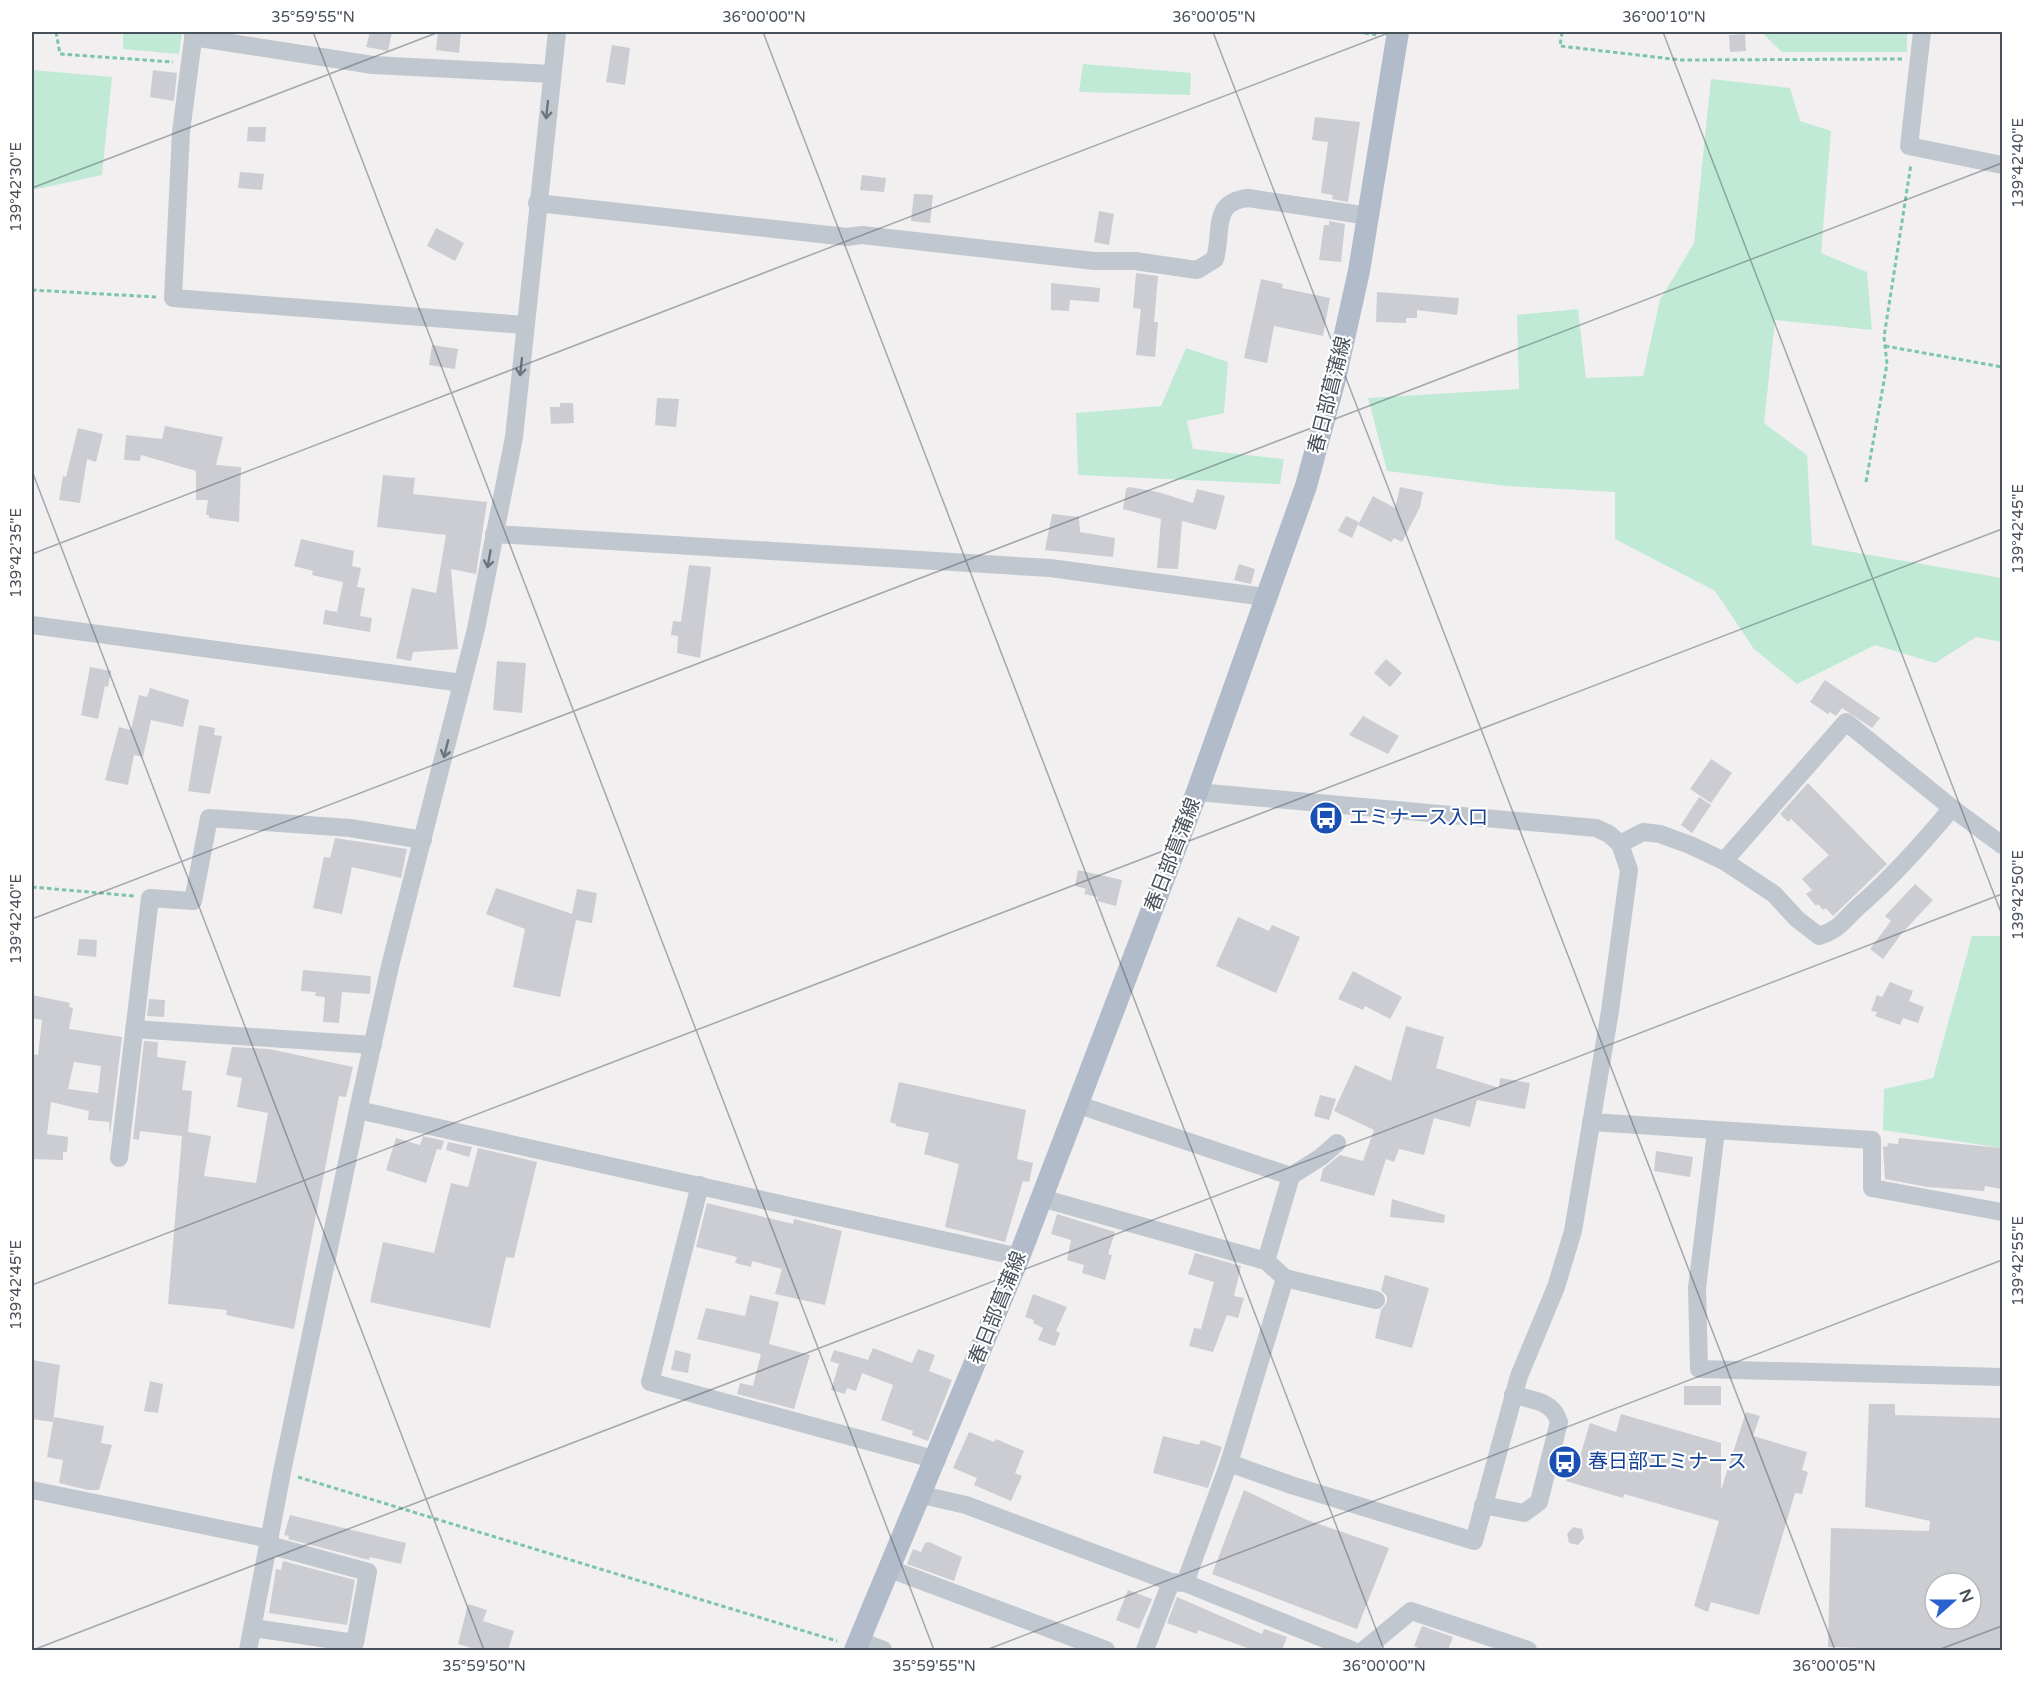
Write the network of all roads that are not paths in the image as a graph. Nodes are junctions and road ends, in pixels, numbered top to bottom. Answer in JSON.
{"nodes":[{"id":1,"x":556,"y":32,"type":"edge"},
{"id":2,"x":1398,"y":32,"type":"edge"},
{"id":3,"x":1922,"y":32,"type":"edge"},
{"id":4,"x":194,"y":34,"type":"edge"},
{"id":5,"x":551,"y":74,"type":"junction"},
{"id":6,"x":2002,"y":165,"type":"edge"},
{"id":7,"x":537,"y":203,"type":"junction"},
{"id":8,"x":1369,"y":216,"type":"junction"},
{"id":9,"x":525,"y":325,"type":"junction"},
{"id":10,"x":494,"y":534,"type":"junction"},
{"id":11,"x":1265,"y":597,"type":"junction"},
{"id":12,"x":32,"y":625,"type":"edge"},
{"id":13,"x":462,"y":683,"type":"junction"},
{"id":14,"x":1197,"y":792,"type":"junction"},
{"id":15,"x":1952,"y":808,"type":"junction"},
{"id":16,"x":423,"y":840,"type":"junction"},
{"id":17,"x":1620,"y":844,"type":"junction"},
{"id":18,"x":2002,"y":845,"type":"edge"},
{"id":19,"x":1724,"y":861,"type":"junction"},
{"id":20,"x":134,"y":1029,"type":"junction"},
{"id":21,"x":373,"y":1045,"type":"junction"},
{"id":22,"x":1076,"y":1104,"type":"junction"},
{"id":23,"x":358,"y":1110,"type":"junction"},
{"id":24,"x":1591,"y":1122,"type":"junction"},
{"id":25,"x":1716,"y":1131,"type":"junction"},
{"id":26,"x":1337,"y":1143,"type":"dead end"},
{"id":27,"x":119,"y":1158,"type":"dead end"},
{"id":28,"x":1291,"y":1176,"type":"junction"},
{"id":29,"x":700,"y":1185,"type":"junction"},
{"id":30,"x":1041,"y":1198,"type":"junction"},
{"id":31,"x":2002,"y":1212,"type":"edge"},
{"id":32,"x":1018,"y":1257,"type":"junction"},
{"id":33,"x":1266,"y":1261,"type":"junction"},
{"id":34,"x":1285,"y":1278,"type":"junction"},
{"id":35,"x":1376,"y":1300,"type":"dead end"},
{"id":36,"x":2002,"y":1377,"type":"edge"},
{"id":37,"x":1513,"y":1395,"type":"junction"},
{"id":38,"x":937,"y":1460,"type":"junction"},
{"id":39,"x":1229,"y":1463,"type":"junction"},
{"id":40,"x":32,"y":1490,"type":"edge"},
{"id":41,"x":922,"y":1495,"type":"junction"},
{"id":42,"x":1483,"y":1505,"type":"junction"},
{"id":43,"x":270,"y":1542,"type":"junction"},
{"id":44,"x":890,"y":1569,"type":"junction"},
{"id":45,"x":1178,"y":1582,"type":"junction"},
{"id":46,"x":253,"y":1628,"type":"junction"},
{"id":47,"x":858,"y":1646,"type":"edge"},
{"id":48,"x":248,"y":1650,"type":"edge"},
{"id":49,"x":883,"y":1650,"type":"edge"},
{"id":50,"x":1106,"y":1650,"type":"edge"},
{"id":51,"x":1145,"y":1650,"type":"edge"},
{"id":52,"x":1352,"y":1650,"type":"edge"},
{"id":53,"x":1364,"y":1650,"type":"edge"},
{"id":54,"x":1528,"y":1650,"type":"edge"}],
"edges":[{"from":1,"to":5,"type":"street"},
{"from":2,"to":8,"type":"main road","name":"春日部菖蒲線"},
{"from":3,"to":6,"type":"street"},
{"from":4,"to":5,"type":"street"},
{"from":4,"to":9,"type":"street"},
{"from":5,"to":7,"type":"street","one_way":true},
{"from":7,"to":8,"type":"street"},
{"from":7,"to":9,"type":"street"},
{"from":8,"to":11,"type":"main road","name":"春日部菖蒲線"},
{"from":9,"to":10,"type":"street","one_way":true},
{"from":10,"to":11,"type":"street"},
{"from":10,"to":13,"type":"street","one_way":true},
{"from":11,"to":14,"type":"main road","name":"春日部菖蒲線"},
{"from":12,"to":13,"type":"street"},
{"from":13,"to":16,"type":"street","one_way":true},
{"from":14,"to":17,"type":"street"},
{"from":14,"to":22,"type":"main road","name":"春日部菖蒲線"},
{"from":15,"to":18,"type":"street"},
{"from":15,"to":19,"type":"street"},
{"from":15,"to":19,"type":"street"},
{"from":16,"to":20,"type":"street"},
{"from":16,"to":21,"type":"street"},
{"from":17,"to":19,"type":"street"},
{"from":17,"to":24,"type":"street"},
{"from":20,"to":21,"type":"street"},
{"from":20,"to":27,"type":"street"},
{"from":21,"to":23,"type":"street"},
{"from":22,"to":28,"type":"street"},
{"from":22,"to":30,"type":"main road","name":"春日部菖蒲線"},
{"from":23,"to":29,"type":"street"},
{"from":23,"to":43,"type":"street"},
{"from":24,"to":25,"type":"street"},
{"from":24,"to":37,"type":"street"},
{"from":25,"to":31,"type":"street"},
{"from":25,"to":36,"type":"street"},
{"from":26,"to":28,"type":"street"},
{"from":28,"to":33,"type":"street"},
{"from":29,"to":32,"type":"street"},
{"from":29,"to":38,"type":"street"},
{"from":30,"to":32,"type":"main road","name":"春日部菖蒲線"},
{"from":30,"to":33,"type":"street"},
{"from":32,"to":38,"type":"main road","name":"春日部菖蒲線"},
{"from":33,"to":34,"type":"street"},
{"from":34,"to":35,"type":"street"},
{"from":34,"to":39,"type":"street"},
{"from":37,"to":42,"type":"street"},
{"from":37,"to":42,"type":"street"},
{"from":38,"to":41,"type":"main road","name":"春日部菖蒲線"},
{"from":39,"to":42,"type":"street"},
{"from":39,"to":45,"type":"street"},
{"from":40,"to":43,"type":"street"},
{"from":41,"to":44,"type":"main road","name":"春日部菖蒲線"},
{"from":41,"to":45,"type":"street"},
{"from":43,"to":46,"type":"street"},
{"from":43,"to":46,"type":"street"},
{"from":44,"to":47,"type":"main road","name":"春日部菖蒲線"},
{"from":44,"to":50,"type":"street"},
{"from":45,"to":51,"type":"street"},
{"from":45,"to":52,"type":"street"},
{"from":46,"to":48,"type":"street"},
{"from":47,"to":49,"type":"street"},
{"from":53,"to":54,"type":"street"}]}
